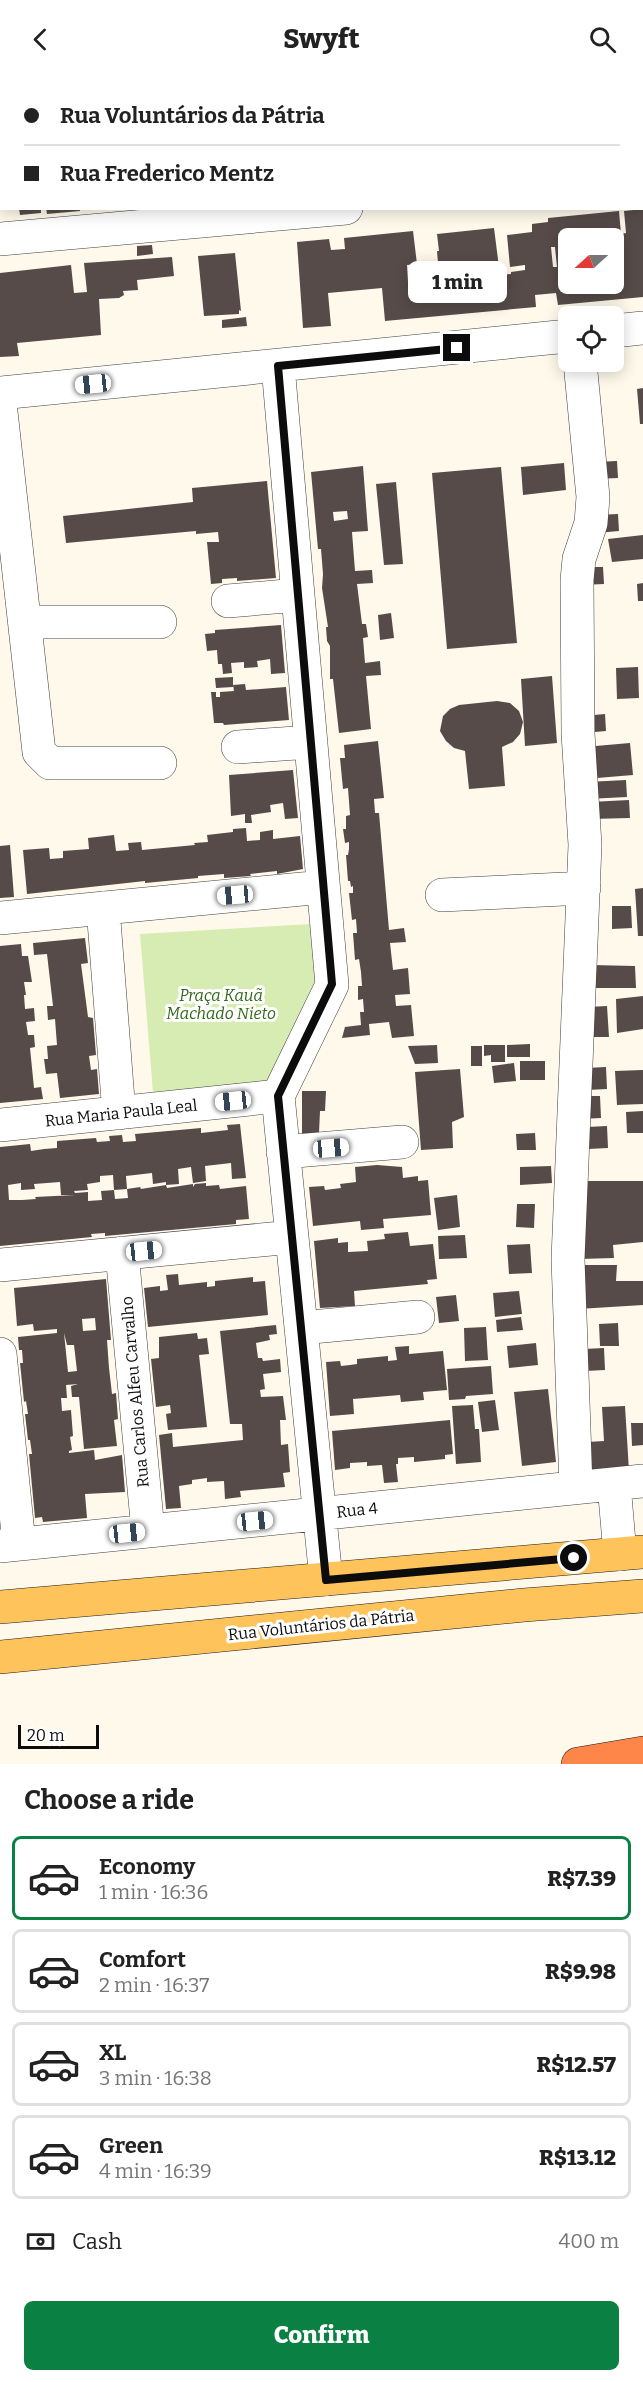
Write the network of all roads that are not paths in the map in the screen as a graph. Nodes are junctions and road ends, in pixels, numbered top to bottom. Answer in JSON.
{"nodes":[{"id":1,"x":302,"y":210,"type":"edge"},
{"id":2,"x":258,"y":212,"type":"edge"},
{"id":3,"x":96,"y":219,"type":"edge"},
{"id":4,"x":0,"y":239,"type":"edge"},
{"id":5,"x":643,"y":328,"type":"edge"},
{"id":6,"x":624,"y":330,"type":"edge"},
{"id":7,"x":558,"y":337,"type":"edge"},
{"id":8,"x":278,"y":366,"type":"junction"},
{"id":9,"x":581,"y":372,"type":"edge"},
{"id":10,"x":0,"y":393,"type":"edge"},
{"id":11,"x":0,"y":403,"type":"edge"},
{"id":12,"x":298,"y":595,"type":"junction"},
{"id":13,"x":228,"y":601,"type":"dead end"},
{"id":14,"x":25,"y":621,"type":"junction"},
{"id":15,"x":160,"y":622,"type":"dead end"},
{"id":16,"x":311,"y":742,"type":"junction"},
{"id":17,"x":238,"y":747,"type":"dead end"},
{"id":18,"x":159,"y":763,"type":"dead end"},
{"id":19,"x":323,"y":887,"type":"junction"},
{"id":20,"x":584,"y":888,"type":"junction"},
{"id":21,"x":442,"y":895,"type":"dead end"},
{"id":22,"x":102,"y":908,"type":"junction"},
{"id":23,"x":0,"y":918,"type":"edge"},
{"id":24,"x":278,"y":1096,"type":"junction"},
{"id":25,"x":120,"y":1113,"type":"junction"},
{"id":26,"x":0,"y":1125,"type":"edge"},
{"id":27,"x":402,"y":1142,"type":"dead end"},
{"id":28,"x":284,"y":1152,"type":"junction"},
{"id":29,"x":292,"y":1238,"type":"junction"},
{"id":30,"x":122,"y":1253,"type":"junction"},
{"id":31,"x":0,"y":1265,"type":"edge"},
{"id":32,"x":418,"y":1317,"type":"dead end"},
{"id":33,"x":301,"y":1328,"type":"junction"},
{"id":34,"x":0,"y":1354,"type":"edge"},
{"id":35,"x":629,"y":1482,"type":"edge"},
{"id":36,"x":576,"y":1487,"type":"junction"},
{"id":37,"x":319,"y":1514,"type":"junction"},
{"id":38,"x":148,"y":1531,"type":"junction"},
{"id":39,"x":9,"y":1545,"type":"edge"},
{"id":40,"x":631,"y":1553,"type":"edge"},
{"id":41,"x":326,"y":1580,"type":"junction"},
{"id":42,"x":643,"y":1596,"type":"edge"},
{"id":43,"x":0,"y":1607,"type":"edge"},
{"id":44,"x":0,"y":1620,"type":"edge"},
{"id":45,"x":2,"y":1657,"type":"edge"},
{"id":46,"x":643,"y":1753,"type":"edge"},
{"id":47,"x":578,"y":1764,"type":"edge"}],
"edges":[{"from":1,"to":2,"type":"street"},
{"from":2,"to":3,"type":"street"},
{"from":3,"to":4,"type":"street"},
{"from":5,"to":6,"type":"street"},
{"from":7,"to":8,"type":"street"},
{"from":8,"to":10,"type":"street"},
{"from":8,"to":12,"type":"street"},
{"from":9,"to":20,"type":"street"},
{"from":11,"to":14,"type":"street"},
{"from":12,"to":13,"type":"street"},
{"from":12,"to":16,"type":"street"},
{"from":14,"to":15,"type":"street"},
{"from":14,"to":18,"type":"street"},
{"from":16,"to":17,"type":"street"},
{"from":16,"to":19,"type":"street"},
{"from":19,"to":22,"type":"street"},
{"from":19,"to":24,"type":"street"},
{"from":20,"to":21,"type":"street"},
{"from":20,"to":36,"type":"street"},
{"from":22,"to":23,"type":"street"},
{"from":22,"to":25,"type":"street"},
{"from":24,"to":25,"type":"street","name":"Rua Maria Paula Leal"},
{"from":24,"to":28,"type":"street"},
{"from":25,"to":26,"type":"street","name":"Rua Maria Paula Leal"},
{"from":27,"to":28,"type":"street"},
{"from":28,"to":29,"type":"street"},
{"from":29,"to":30,"type":"street"},
{"from":29,"to":33,"type":"street"},
{"from":30,"to":31,"type":"street"},
{"from":30,"to":38,"type":"street","name":"Rua Carlos Alfeu Carvalho"},
{"from":32,"to":33,"type":"street"},
{"from":33,"to":37,"type":"street"},
{"from":34,"to":39,"type":"street"},
{"from":35,"to":36,"type":"street","name":"Rua 4"},
{"from":35,"to":40,"type":"street"},
{"from":36,"to":37,"type":"street","name":"Rua 4"},
{"from":37,"to":38,"type":"street","name":"Rua 4"},
{"from":37,"to":41,"type":"street"},
{"from":38,"to":39,"type":"street","name":"Rua 4"},
{"from":40,"to":41,"type":"main road"},
{"from":41,"to":43,"type":"main road"},
{"from":42,"to":45,"type":"main road","name":"Rua Voluntários da Pátria"},
{"from":44,"to":45,"type":"main road"},
{"from":46,"to":47,"type":"highway"}]}
